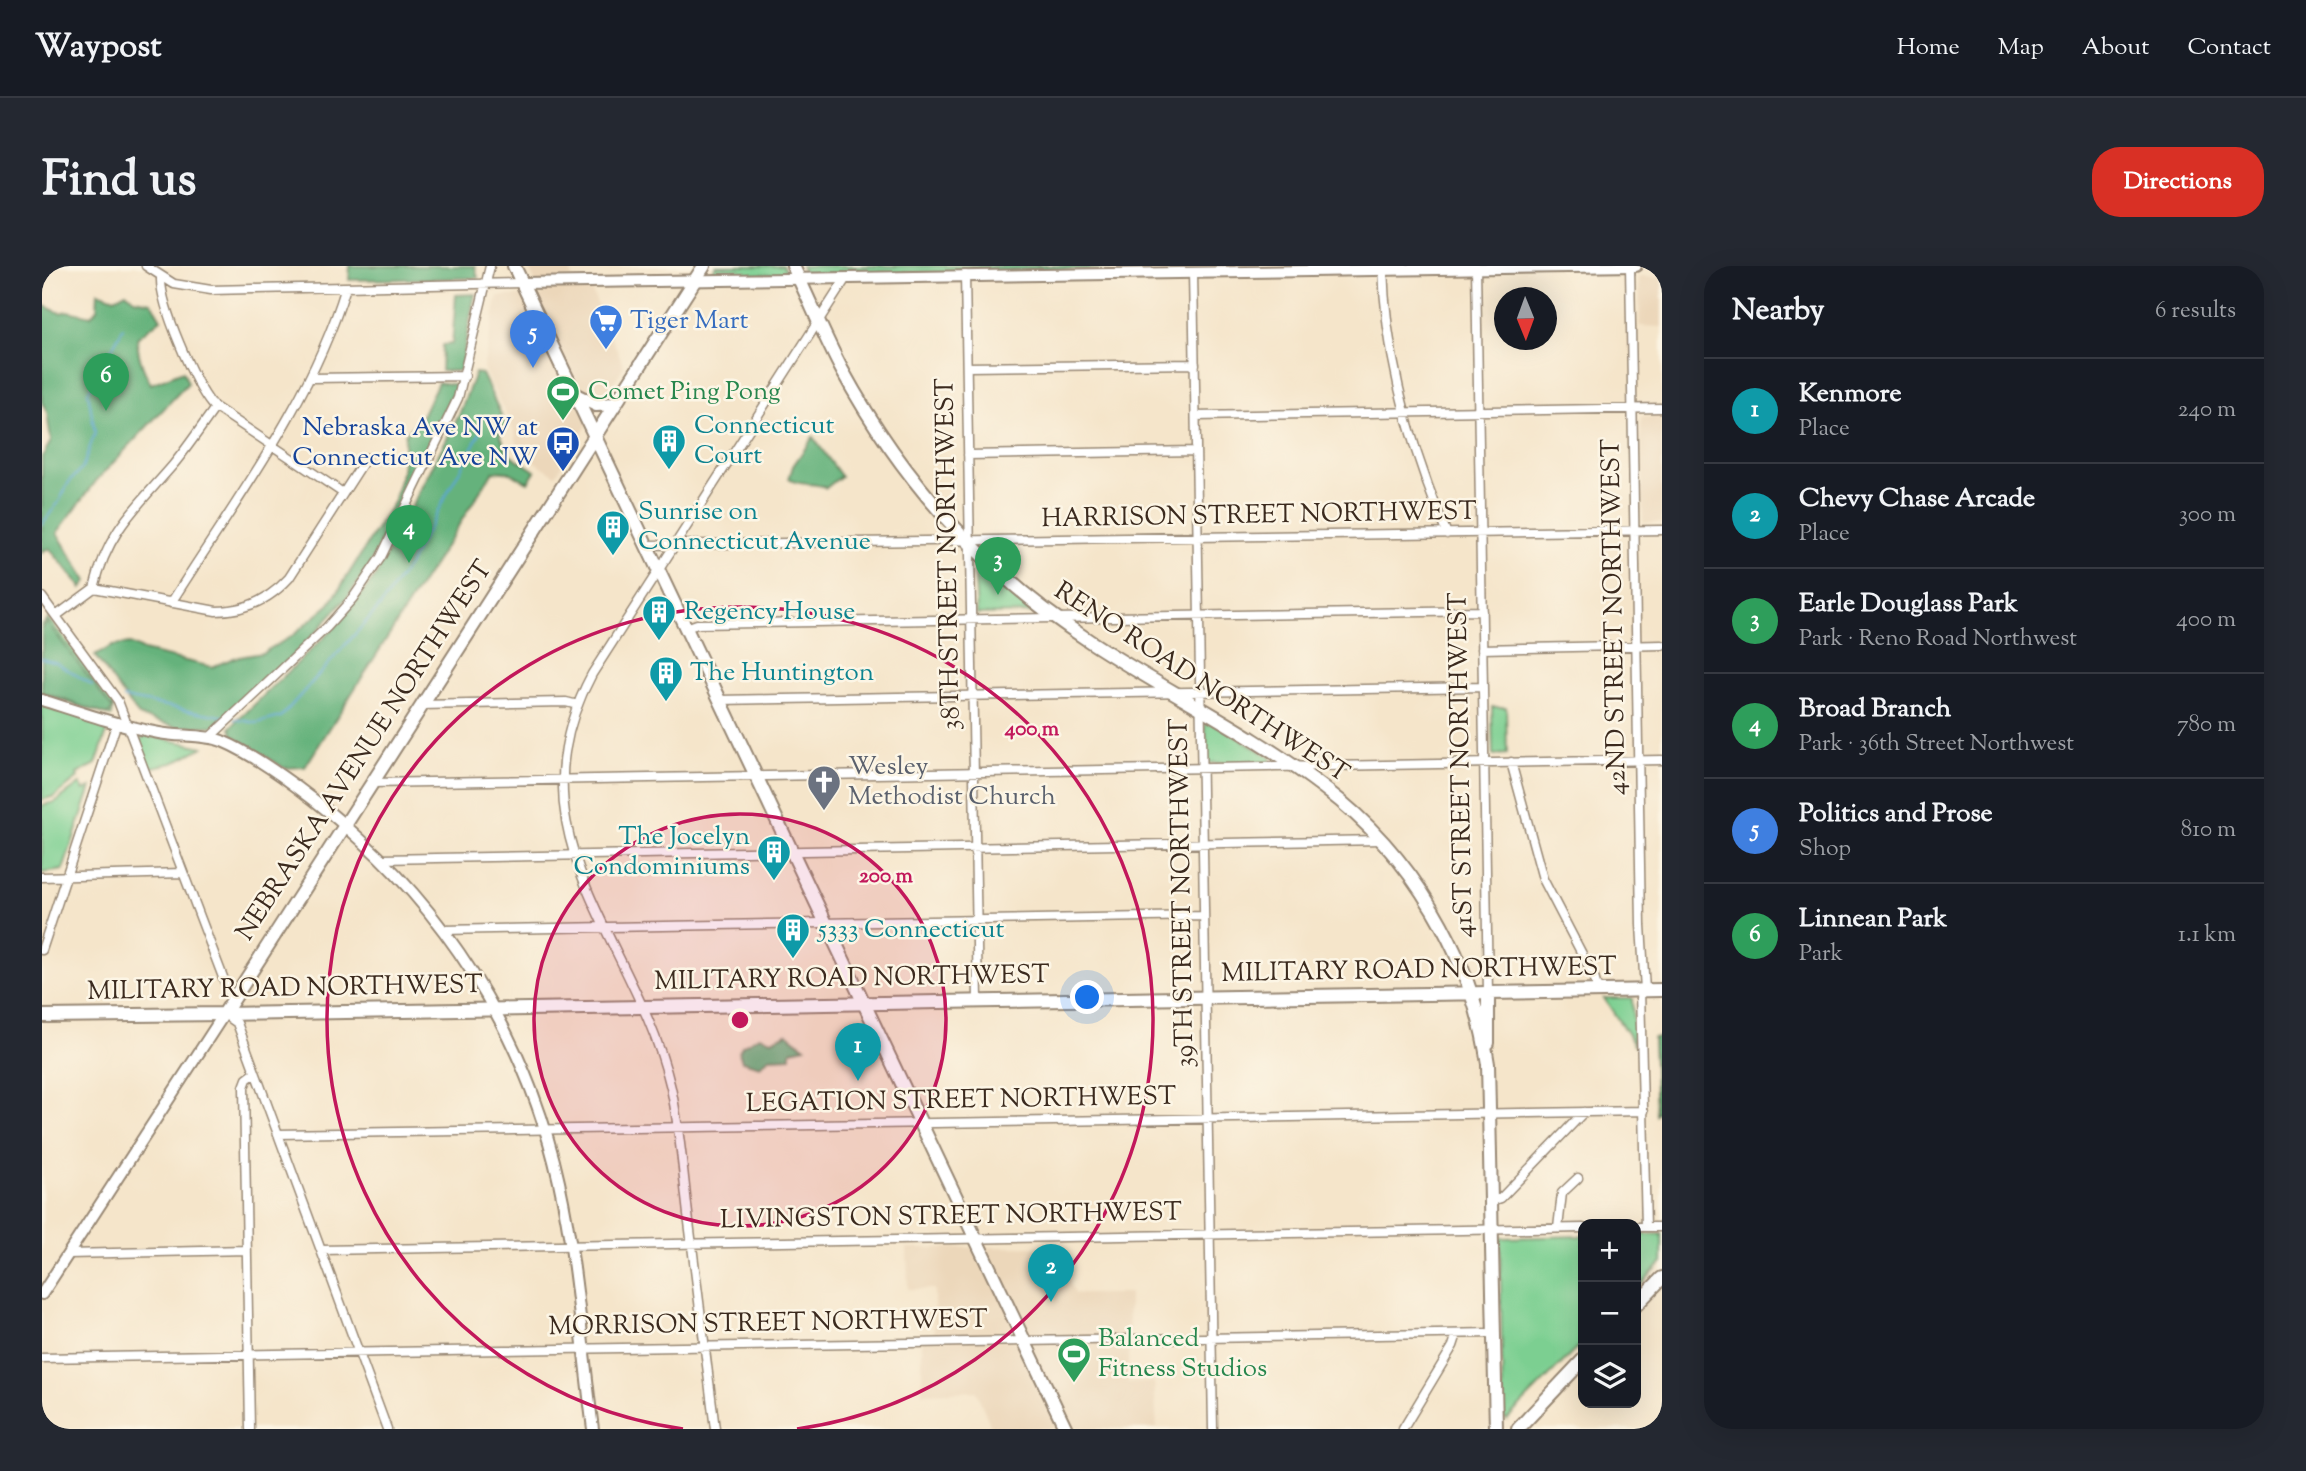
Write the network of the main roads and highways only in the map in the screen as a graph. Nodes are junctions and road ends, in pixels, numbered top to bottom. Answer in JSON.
{"nodes":[{"id":1,"x":514,"y":266,"type":"edge"},
{"id":2,"x":704,"y":266,"type":"edge"},
{"id":3,"x":793,"y":266,"type":"edge"},
{"id":4,"x":574,"y":394,"type":"junction"},
{"id":5,"x":614,"y":404,"type":"junction"},
{"id":6,"x":594,"y":436,"type":"junction"},
{"id":7,"x":1647,"y":990,"type":"edge"},
{"id":8,"x":1470,"y":993,"type":"junction"},
{"id":9,"x":1488,"y":993,"type":"junction"},
{"id":10,"x":863,"y":1002,"type":"junction"},
{"id":11,"x":1475,"y":1008,"type":"junction"},
{"id":12,"x":225,"y":1014,"type":"junction"},
{"id":13,"x":42,"y":1016,"type":"edge"},
{"id":14,"x":1486,"y":1050,"type":"junction"},
{"id":15,"x":1661,"y":1280,"type":"edge"},
{"id":16,"x":1641,"y":1301,"type":"edge"},
{"id":17,"x":1578,"y":1365,"type":"edge"},
{"id":18,"x":1066,"y":1429,"type":"edge"},
{"id":19,"x":1496,"y":1429,"type":"edge"},
{"id":20,"x":1518,"y":1429,"type":"edge"}],
"edges":[{"from":1,"to":4,"type":"main road"},
{"from":2,"to":5,"type":"main road","name":"NEBRASKA AVENUE NORTHWEST"},
{"from":3,"to":8,"type":"main road","name":"RENO ROAD NORTHWEST"},
{"from":4,"to":5,"type":"main road"},
{"from":4,"to":6,"type":"main road"},
{"from":5,"to":6,"type":"main road","name":"NEBRASKA AVENUE NORTHWEST"},
{"from":6,"to":10,"type":"main road"},
{"from":6,"to":12,"type":"main road","name":"NEBRASKA AVENUE NORTHWEST"},
{"from":7,"to":9,"type":"main road","name":"MILITARY ROAD NORTHWEST"},
{"from":8,"to":9,"type":"main road","name":"MILITARY ROAD NORTHWEST"},
{"from":8,"to":10,"type":"main road","name":"MILITARY ROAD NORTHWEST"},
{"from":8,"to":11,"type":"main road","name":"RENO ROAD NORTHWEST"},
{"from":9,"to":11,"type":"main road"},
{"from":9,"to":14,"type":"main road","name":"41ST STREET NORTHWEST"},
{"from":10,"to":12,"type":"main road","name":"MILITARY ROAD NORTHWEST"},
{"from":10,"to":18,"type":"main road"},
{"from":11,"to":14,"type":"main road","name":"RENO ROAD NORTHWEST"},
{"from":12,"to":13,"type":"main road","name":"MILITARY ROAD NORTHWEST"},
{"from":14,"to":19,"type":"main road","name":"41ST STREET NORTHWEST"},
{"from":15,"to":16,"type":"main road"},
{"from":17,"to":20,"type":"main road"}]}
